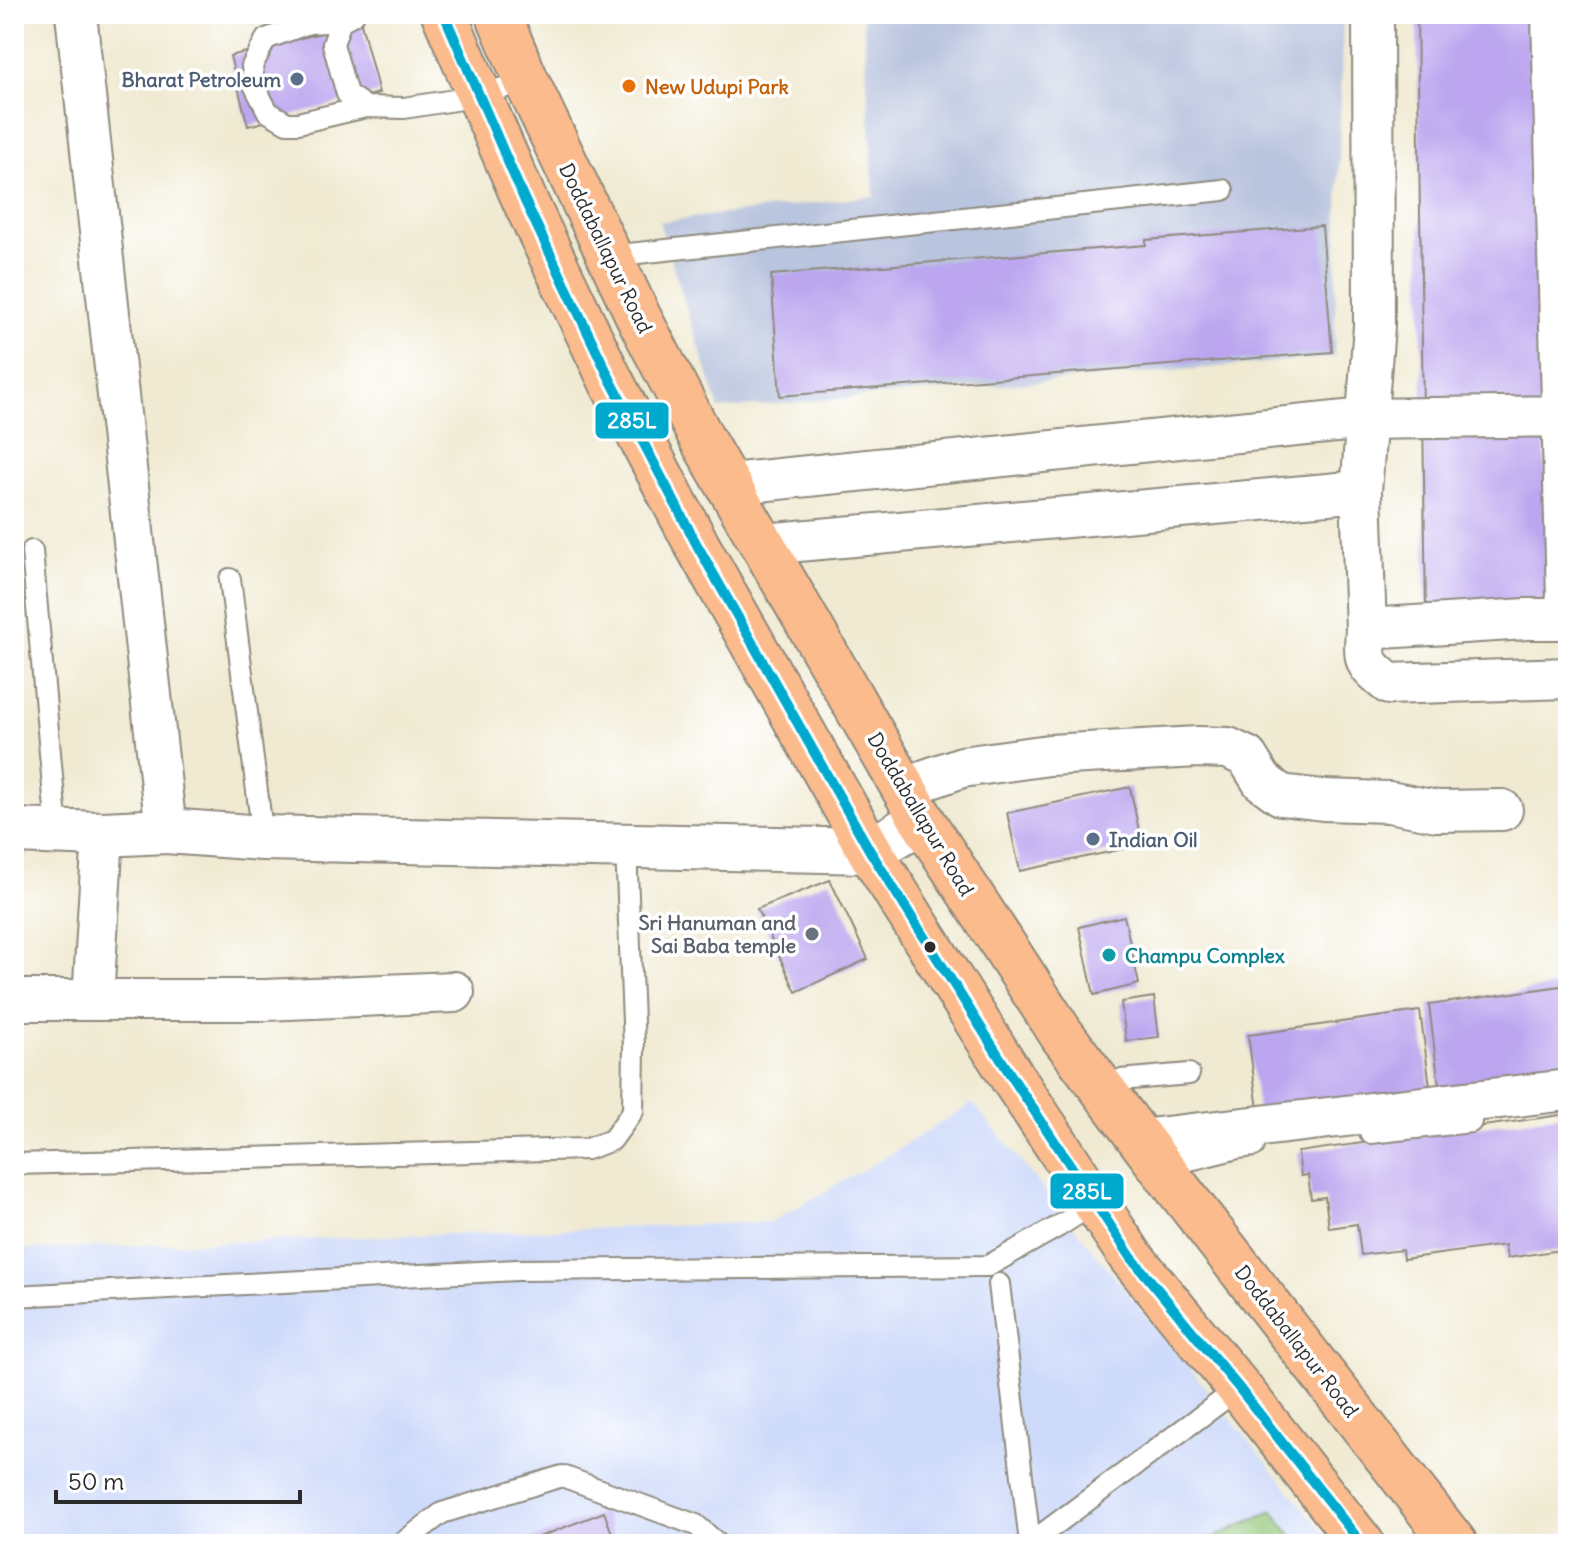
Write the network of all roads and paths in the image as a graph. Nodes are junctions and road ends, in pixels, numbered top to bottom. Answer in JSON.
{"nodes":[{"id":1,"x":76,"y":14,"type":"edge"},
{"id":2,"x":444,"y":14,"type":"edge"},
{"id":3,"x":498,"y":14,"type":"edge"},
{"id":4,"x":1373,"y":14,"type":"edge"},
{"id":5,"x":1552,"y":14,"type":"edge"},
{"id":6,"x":348,"y":18,"type":"edge"},
{"id":7,"x":526,"y":80,"type":"junction"},
{"id":8,"x":480,"y":96,"type":"junction"},
{"id":9,"x":366,"y":107,"type":"junction"},
{"id":10,"x":1223,"y":190,"type":"dead end"},
{"id":11,"x":610,"y":256,"type":"junction"},
{"id":12,"x":1562,"y":416,"type":"junction"},
{"id":13,"x":1365,"y":419,"type":"junction"},
{"id":14,"x":729,"y":484,"type":"junction"},
{"id":15,"x":1361,"y":491,"type":"junction"},
{"id":16,"x":764,"y":544,"type":"junction"},
{"id":17,"x":32,"y":551,"type":"dead end"},
{"id":18,"x":230,"y":579,"type":"dead end"},
{"id":19,"x":1366,"y":629,"type":"junction"},
{"id":20,"x":1568,"y":678,"type":"edge"},
{"id":21,"x":912,"y":804,"type":"junction"},
{"id":22,"x":1502,"y":810,"type":"dead end"},
{"id":23,"x":14,"y":831,"type":"edge"},
{"id":24,"x":166,"y":831,"type":"junction"},
{"id":25,"x":57,"y":832,"type":"junction"},
{"id":26,"x":103,"y":834,"type":"junction"},
{"id":27,"x":263,"y":838,"type":"junction"},
{"id":28,"x":626,"y":847,"type":"junction"},
{"id":29,"x":870,"y":851,"type":"junction"},
{"id":30,"x":454,"y":992,"type":"dead end"},
{"id":31,"x":14,"y":1000,"type":"edge"},
{"id":32,"x":93,"y":1000,"type":"junction"},
{"id":33,"x":1189,"y":1074,"type":"dead end"},
{"id":34,"x":1097,"y":1082,"type":"junction"},
{"id":35,"x":1568,"y":1090,"type":"edge"},
{"id":36,"x":1471,"y":1122,"type":"dead end"},
{"id":37,"x":1347,"y":1136,"type":"dead end"},
{"id":38,"x":1315,"y":1139,"type":"dead end"},
{"id":39,"x":1151,"y":1153,"type":"junction"},
{"id":40,"x":14,"y":1164,"type":"edge"},
{"id":41,"x":1095,"y":1203,"type":"junction"},
{"id":42,"x":999,"y":1284,"type":"dead end"},
{"id":43,"x":14,"y":1296,"type":"edge"},
{"id":44,"x":1239,"y":1388,"type":"junction"},
{"id":45,"x":401,"y":1544,"type":"edge"},
{"id":46,"x":718,"y":1544,"type":"edge"},
{"id":47,"x":1030,"y":1544,"type":"edge"},
{"id":48,"x":1362,"y":1544,"type":"edge"},
{"id":49,"x":1455,"y":1544,"type":"edge"}],
"edges":[{"from":1,"to":24,"type":"street"},
{"from":2,"to":8,"type":"main road"},
{"from":3,"to":7,"type":"main road","name":"Doddaballapur Road"},
{"from":4,"to":13,"type":"street"},
{"from":5,"to":12,"type":"street"},
{"from":6,"to":9,"type":"lane"},
{"from":6,"to":9,"type":"lane"},
{"from":7,"to":8,"type":"lane"},
{"from":7,"to":11,"type":"main road","name":"Doddaballapur Road"},
{"from":8,"to":9,"type":"lane"},
{"from":8,"to":29,"type":"main road"},
{"from":10,"to":11,"type":"lane"},
{"from":11,"to":14,"type":"main road","name":"Doddaballapur Road"},
{"from":12,"to":13,"type":"street"},
{"from":12,"to":19,"type":"street"},
{"from":13,"to":14,"type":"street"},
{"from":13,"to":15,"type":"street"},
{"from":14,"to":16,"type":"main road","name":"Doddaballapur Road"},
{"from":15,"to":16,"type":"street"},
{"from":15,"to":19,"type":"street"},
{"from":16,"to":21,"type":"main road","name":"Doddaballapur Road"},
{"from":17,"to":25,"type":"lane"},
{"from":18,"to":27,"type":"lane"},
{"from":19,"to":20,"type":"street"},
{"from":21,"to":22,"type":"street"},
{"from":21,"to":29,"type":"street"},
{"from":21,"to":34,"type":"main road","name":"Doddaballapur Road"},
{"from":23,"to":25,"type":"street"},
{"from":24,"to":26,"type":"street"},
{"from":24,"to":27,"type":"street"},
{"from":25,"to":26,"type":"street"},
{"from":26,"to":32,"type":"street"},
{"from":27,"to":28,"type":"street"},
{"from":28,"to":29,"type":"street"},
{"from":28,"to":40,"type":"lane"},
{"from":29,"to":41,"type":"main road"},
{"from":30,"to":32,"type":"street"},
{"from":31,"to":32,"type":"street"},
{"from":33,"to":34,"type":"lane"},
{"from":34,"to":39,"type":"main road","name":"Doddaballapur Road"},
{"from":35,"to":39,"type":"street"},
{"from":36,"to":37,"type":"lane"},
{"from":38,"to":39,"type":"lane"},
{"from":39,"to":49,"type":"main road","name":"Doddaballapur Road"},
{"from":41,"to":43,"type":"lane"},
{"from":41,"to":44,"type":"main road"},
{"from":42,"to":47,"type":"lane"},
{"from":44,"to":47,"type":"lane"},
{"from":44,"to":48,"type":"main road"},
{"from":45,"to":46,"type":"lane"}]}
